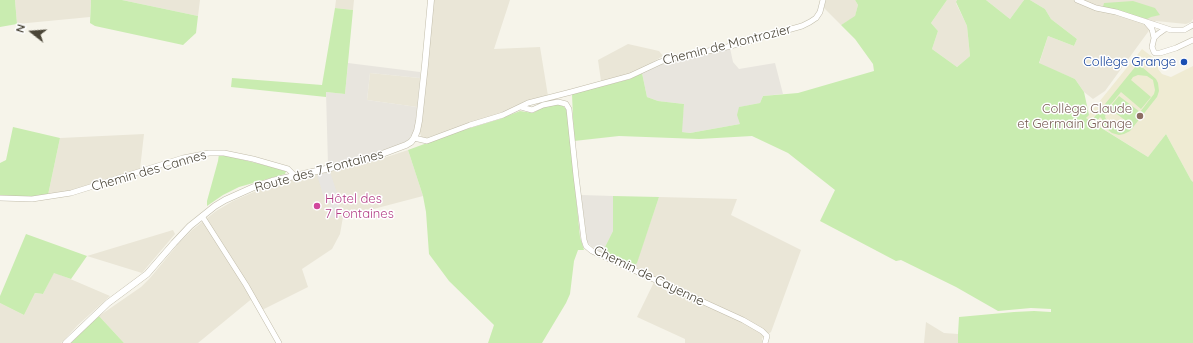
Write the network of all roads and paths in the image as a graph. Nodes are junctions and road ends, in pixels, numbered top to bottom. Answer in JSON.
{"nodes":[{"id":1,"x":431,"y":0,"type":"edge"},
{"id":2,"x":823,"y":0,"type":"edge"},
{"id":3,"x":1077,"y":0,"type":"edge"},
{"id":4,"x":1146,"y":21,"type":"junction"},
{"id":5,"x":1193,"y":25,"type":"edge"},
{"id":6,"x":1165,"y":28,"type":"junction"},
{"id":7,"x":1154,"y":38,"type":"junction"},
{"id":8,"x":1193,"y":40,"type":"edge"},
{"id":9,"x":521,"y":107,"type":"junction"},
{"id":10,"x":414,"y":138,"type":"junction"},
{"id":11,"x":294,"y":175,"type":"junction"},
{"id":12,"x":0,"y":198,"type":"edge"},
{"id":13,"x":202,"y":216,"type":"junction"},
{"id":14,"x":66,"y":343,"type":"edge"},
{"id":15,"x":279,"y":343,"type":"edge"},
{"id":16,"x":765,"y":343,"type":"edge"}],
"edges":[{"from":1,"to":10,"type":"street"},
{"from":2,"to":9,"type":"street","name":"Chemin de Montrozier"},
{"from":3,"to":4,"type":"street"},
{"from":4,"to":6,"type":"street"},
{"from":4,"to":7,"type":"street"},
{"from":5,"to":6,"type":"street"},
{"from":6,"to":7,"type":"street"},
{"from":7,"to":8,"type":"street"},
{"from":9,"to":10,"type":"street","name":"Chemin de Montrozier"},
{"from":9,"to":16,"type":"street","name":"Chemin de Cayenne"},
{"from":10,"to":11,"type":"street","name":"Route des 7 Fontaines"},
{"from":11,"to":12,"type":"street","name":"Chemin des Cannes"},
{"from":11,"to":13,"type":"street","name":"Route des 7 Fontaines"},
{"from":13,"to":14,"type":"street","name":"Route des 7 Fontaines"},
{"from":13,"to":15,"type":"street"}]}
